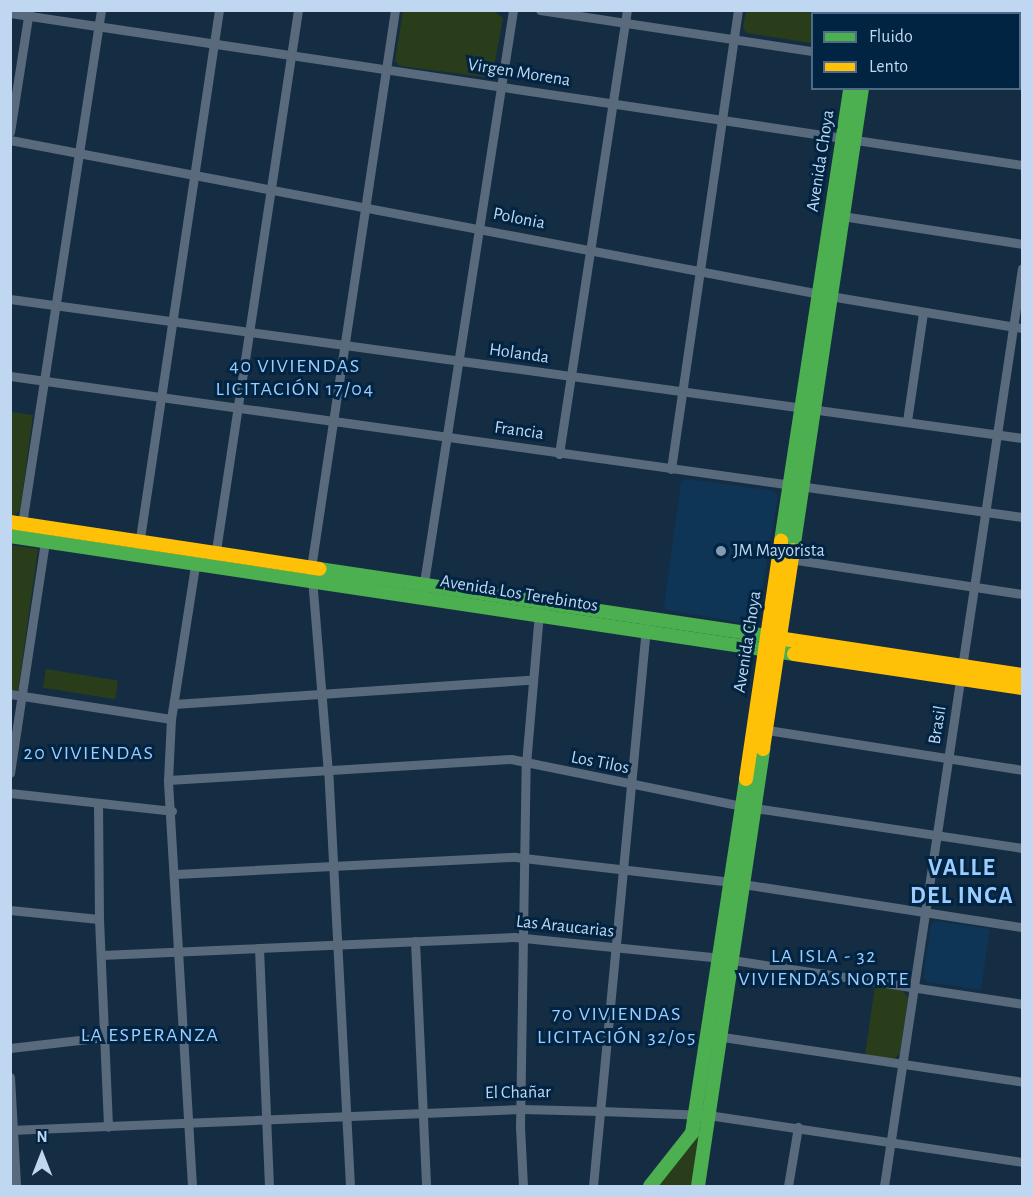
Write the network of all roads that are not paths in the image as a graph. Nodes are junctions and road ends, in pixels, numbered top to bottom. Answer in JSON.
{"nodes":[{"id":1,"x":101,"y":10,"type":"edge"},
{"id":2,"x":219,"y":10,"type":"edge"},
{"id":3,"x":298,"y":10,"type":"edge"},
{"id":4,"x":395,"y":10,"type":"edge"},
{"id":5,"x":513,"y":10,"type":"edge"},
{"id":6,"x":540,"y":10,"type":"edge"},
{"id":7,"x":627,"y":10,"type":"edge"},
{"id":8,"x":738,"y":10,"type":"edge"},
{"id":9,"x":10,"y":13,"type":"edge"},
{"id":10,"x":29,"y":13,"type":"edge"},
{"id":11,"x":625,"y":23,"type":"junction"},
{"id":12,"x":98,"y":26,"type":"junction"},
{"id":13,"x":734,"y":40,"type":"junction"},
{"id":14,"x":214,"y":44,"type":"junction"},
{"id":15,"x":811,"y":51,"type":"edge"},
{"id":16,"x":291,"y":55,"type":"junction"},
{"id":17,"x":386,"y":70,"type":"junction"},
{"id":18,"x":501,"y":87,"type":"junction"},
{"id":19,"x":850,"y":90,"type":"edge"},
{"id":20,"x":861,"y":90,"type":"edge"},
{"id":21,"x":612,"y":104,"type":"junction"},
{"id":22,"x":722,"y":120,"type":"junction"},
{"id":23,"x":10,"y":132,"type":"edge"},
{"id":24,"x":848,"y":139,"type":"junction"},
{"id":25,"x":10,"y":140,"type":"edge"},
{"id":26,"x":79,"y":152,"type":"junction"},
{"id":27,"x":1023,"y":165,"type":"edge"},
{"id":28,"x":195,"y":174,"type":"junction"},
{"id":29,"x":271,"y":188,"type":"junction"},
{"id":30,"x":365,"y":207,"type":"junction"},
{"id":31,"x":842,"y":216,"type":"junction"},
{"id":32,"x":479,"y":228,"type":"junction"},
{"id":33,"x":1023,"y":244,"type":"edge"},
{"id":34,"x":590,"y":250,"type":"junction"},
{"id":35,"x":1023,"y":268,"type":"edge"},
{"id":36,"x":700,"y":271,"type":"junction"},
{"id":37,"x":824,"y":295,"type":"junction"},
{"id":38,"x":10,"y":299,"type":"edge"},
{"id":39,"x":56,"y":305,"type":"junction"},
{"id":40,"x":923,"y":312,"type":"junction"},
{"id":41,"x":172,"y":322,"type":"junction"},
{"id":42,"x":1018,"y":327,"type":"edge"},
{"id":43,"x":249,"y":333,"type":"junction"},
{"id":44,"x":344,"y":347,"type":"junction"},
{"id":45,"x":458,"y":362,"type":"junction"},
{"id":46,"x":10,"y":376,"type":"edge"},
{"id":47,"x":571,"y":378,"type":"junction"},
{"id":48,"x":44,"y":381,"type":"junction"},
{"id":49,"x":682,"y":393,"type":"junction"},
{"id":50,"x":161,"y":399,"type":"junction"},
{"id":51,"x":807,"y":408,"type":"junction"},
{"id":52,"x":237,"y":409,"type":"junction"},
{"id":53,"x":907,"y":421,"type":"junction"},
{"id":54,"x":333,"y":423,"type":"junction"},
{"id":55,"x":998,"y":434,"type":"junction"},
{"id":56,"x":447,"y":438,"type":"junction"},
{"id":57,"x":1023,"y":438,"type":"edge"},
{"id":58,"x":560,"y":454,"type":"junction"},
{"id":59,"x":671,"y":469,"type":"junction"},
{"id":60,"x":796,"y":484,"type":"junction"},
{"id":61,"x":986,"y":511,"type":"junction"},
{"id":62,"x":1023,"y":517,"type":"edge"},
{"id":63,"x":16,"y":523,"type":"edge"},
{"id":64,"x":46,"y":534,"type":"junction"},
{"id":65,"x":10,"y":536,"type":"edge"},
{"id":66,"x":139,"y":548,"type":"junction"},
{"id":67,"x":196,"y":557,"type":"junction"},
{"id":68,"x":790,"y":559,"type":"junction"},
{"id":69,"x":214,"y":560,"type":"junction"},
{"id":70,"x":312,"y":574,"type":"junction"},
{"id":71,"x":975,"y":587,"type":"junction"},
{"id":72,"x":423,"y":591,"type":"junction"},
{"id":73,"x":1023,"y":594,"type":"edge"},
{"id":74,"x":539,"y":609,"type":"junction"},
{"id":75,"x":647,"y":625,"type":"junction"},
{"id":76,"x":772,"y":644,"type":"junction"},
{"id":77,"x":962,"y":673,"type":"junction"},
{"id":78,"x":1023,"y":675,"type":"edge"},
{"id":79,"x":530,"y":680,"type":"junction"},
{"id":80,"x":1023,"y":688,"type":"edge"},
{"id":81,"x":10,"y":694,"type":"edge"},
{"id":82,"x":321,"y":694,"type":"junction"},
{"id":83,"x":22,"y":695,"type":"junction"},
{"id":84,"x":174,"y":704,"type":"junction"},
{"id":85,"x":171,"y":719,"type":"junction"},
{"id":86,"x":759,"y":729,"type":"junction"},
{"id":87,"x":949,"y":758,"type":"junction"},
{"id":88,"x":526,"y":764,"type":"junction"},
{"id":89,"x":1023,"y":770,"type":"edge"},
{"id":90,"x":328,"y":772,"type":"junction"},
{"id":91,"x":10,"y":773,"type":"edge"},
{"id":92,"x":168,"y":780,"type":"junction"},
{"id":93,"x":630,"y":786,"type":"junction"},
{"id":94,"x":10,"y":792,"type":"edge"},
{"id":95,"x":98,"y":803,"type":"junction"},
{"id":96,"x":747,"y":807,"type":"junction"},
{"id":97,"x":172,"y":811,"type":"junction"},
{"id":98,"x":938,"y":835,"type":"junction"},
{"id":99,"x":1023,"y":848,"type":"edge"},
{"id":100,"x":525,"y":858,"type":"junction"},
{"id":101,"x":332,"y":867,"type":"junction"},
{"id":102,"x":623,"y":870,"type":"junction"},
{"id":103,"x":176,"y":874,"type":"junction"},
{"id":104,"x":736,"y":883,"type":"junction"},
{"id":105,"x":10,"y":910,"type":"edge"},
{"id":106,"x":926,"y":913,"type":"junction"},
{"id":107,"x":99,"y":919,"type":"junction"},
{"id":108,"x":1023,"y":927,"type":"edge"},
{"id":109,"x":523,"y":939,"type":"junction"},
{"id":110,"x":415,"y":941,"type":"junction"},
{"id":111,"x":335,"y":944,"type":"junction"},
{"id":112,"x":259,"y":948,"type":"junction"},
{"id":113,"x":615,"y":948,"type":"junction"},
{"id":114,"x":180,"y":952,"type":"junction"},
{"id":115,"x":101,"y":955,"type":"junction"},
{"id":116,"x":725,"y":959,"type":"junction"},
{"id":117,"x":915,"y":988,"type":"junction"},
{"id":118,"x":1023,"y":1004,"type":"edge"},
{"id":119,"x":713,"y":1036,"type":"junction"},
{"id":120,"x":105,"y":1037,"type":"junction"},
{"id":121,"x":10,"y":1048,"type":"edge"},
{"id":122,"x":903,"y":1065,"type":"junction"},
{"id":123,"x":10,"y":1077,"type":"edge"},
{"id":124,"x":1023,"y":1082,"type":"edge"},
{"id":125,"x":522,"y":1108,"type":"junction"},
{"id":126,"x":600,"y":1111,"type":"junction"},
{"id":127,"x":423,"y":1112,"type":"junction"},
{"id":128,"x":702,"y":1114,"type":"junction"},
{"id":129,"x":344,"y":1116,"type":"junction"},
{"id":130,"x":267,"y":1119,"type":"junction"},
{"id":131,"x":188,"y":1123,"type":"junction"},
{"id":132,"x":108,"y":1127,"type":"junction"},
{"id":133,"x":798,"y":1127,"type":"junction"},
{"id":134,"x":12,"y":1130,"type":"edge"},
{"id":135,"x":891,"y":1141,"type":"junction"},
{"id":136,"x":1023,"y":1162,"type":"edge"},
{"id":137,"x":16,"y":1186,"type":"edge"},
{"id":138,"x":192,"y":1186,"type":"edge"},
{"id":139,"x":269,"y":1186,"type":"edge"},
{"id":140,"x":350,"y":1186,"type":"edge"},
{"id":141,"x":426,"y":1186,"type":"edge"},
{"id":142,"x":523,"y":1186,"type":"edge"},
{"id":143,"x":593,"y":1186,"type":"edge"},
{"id":144,"x":650,"y":1186,"type":"edge"},
{"id":145,"x":698,"y":1186,"type":"edge"},
{"id":146,"x":788,"y":1186,"type":"edge"},
{"id":147,"x":884,"y":1186,"type":"edge"}],
"edges":[{"from":1,"to":12,"type":"street"},
{"from":2,"to":14,"type":"street"},
{"from":3,"to":16,"type":"street"},
{"from":4,"to":17,"type":"street"},
{"from":5,"to":18,"type":"street"},
{"from":6,"to":11,"type":"street"},
{"from":7,"to":11,"type":"street"},
{"from":8,"to":13,"type":"street"},
{"from":9,"to":10,"type":"street","name":"Virgen Morena"},
{"from":10,"to":12,"type":"street","name":"Virgen Morena"},
{"from":10,"to":23,"type":"street"},
{"from":11,"to":13,"type":"street"},
{"from":11,"to":21,"type":"street"},
{"from":12,"to":14,"type":"street","name":"Virgen Morena"},
{"from":12,"to":26,"type":"street"},
{"from":13,"to":15,"type":"street"},
{"from":13,"to":22,"type":"street"},
{"from":14,"to":16,"type":"street","name":"Virgen Morena"},
{"from":14,"to":28,"type":"street"},
{"from":16,"to":17,"type":"street","name":"Virgen Morena"},
{"from":16,"to":29,"type":"street"},
{"from":17,"to":18,"type":"street","name":"Virgen Morena"},
{"from":17,"to":30,"type":"street"},
{"from":18,"to":21,"type":"street","name":"Virgen Morena"},
{"from":18,"to":32,"type":"street"},
{"from":19,"to":24,"type":"main road","name":"Avenida Choya"},
{"from":20,"to":24,"type":"main road","name":"Avenida Choya"},
{"from":21,"to":22,"type":"street","name":"Virgen Morena"},
{"from":21,"to":34,"type":"street"},
{"from":22,"to":24,"type":"street","name":"Virgen Morena"},
{"from":22,"to":36,"type":"street"},
{"from":24,"to":27,"type":"street","name":"Virgen Morena"},
{"from":24,"to":31,"type":"main road","name":"Avenida Choya"},
{"from":24,"to":37,"type":"main road","name":"Avenida Choya"},
{"from":25,"to":26,"type":"street","name":"Polonia"},
{"from":26,"to":28,"type":"street","name":"Polonia"},
{"from":26,"to":39,"type":"street"},
{"from":28,"to":29,"type":"street","name":"Polonia"},
{"from":28,"to":41,"type":"street"},
{"from":29,"to":30,"type":"street","name":"Polonia"},
{"from":29,"to":43,"type":"street"},
{"from":30,"to":32,"type":"street","name":"Polonia"},
{"from":30,"to":44,"type":"street"},
{"from":31,"to":33,"type":"street"},
{"from":31,"to":37,"type":"main road","name":"Avenida Choya"},
{"from":32,"to":34,"type":"street","name":"Polonia"},
{"from":32,"to":45,"type":"street"},
{"from":34,"to":36,"type":"street","name":"Polonia"},
{"from":34,"to":47,"type":"street"},
{"from":35,"to":42,"type":"street","name":"Brasil"},
{"from":36,"to":37,"type":"street","name":"Polonia"},
{"from":36,"to":49,"type":"street"},
{"from":37,"to":40,"type":"street","name":"Polonia"},
{"from":37,"to":51,"type":"main road","name":"Avenida Choya"},
{"from":38,"to":39,"type":"street","name":"Holanda"},
{"from":39,"to":41,"type":"street","name":"Holanda"},
{"from":39,"to":48,"type":"street"},
{"from":40,"to":42,"type":"street","name":"Polonia"},
{"from":40,"to":53,"type":"street"},
{"from":41,"to":43,"type":"street","name":"Holanda"},
{"from":41,"to":50,"type":"street"},
{"from":42,"to":55,"type":"street","name":"Brasil"},
{"from":43,"to":44,"type":"street","name":"Holanda"},
{"from":43,"to":52,"type":"street"},
{"from":44,"to":45,"type":"street","name":"Holanda"},
{"from":44,"to":54,"type":"street"},
{"from":45,"to":47,"type":"street","name":"Holanda"},
{"from":45,"to":56,"type":"street"},
{"from":46,"to":48,"type":"street","name":"Francia"},
{"from":47,"to":49,"type":"street","name":"Holanda"},
{"from":47,"to":58,"type":"street"},
{"from":48,"to":50,"type":"street","name":"Francia"},
{"from":48,"to":63,"type":"street"},
{"from":49,"to":51,"type":"street","name":"Holanda"},
{"from":49,"to":59,"type":"street"},
{"from":50,"to":52,"type":"street","name":"Francia"},
{"from":50,"to":66,"type":"street"},
{"from":51,"to":53,"type":"street","name":"Holanda"},
{"from":51,"to":60,"type":"main road","name":"Avenida Choya"},
{"from":52,"to":54,"type":"street","name":"Francia"},
{"from":52,"to":69,"type":"street"},
{"from":53,"to":55,"type":"street","name":"Holanda"},
{"from":54,"to":56,"type":"street","name":"Francia"},
{"from":54,"to":70,"type":"street"},
{"from":55,"to":57,"type":"street","name":"Holanda"},
{"from":55,"to":61,"type":"street","name":"Brasil"},
{"from":56,"to":58,"type":"street","name":"Francia"},
{"from":56,"to":72,"type":"street"},
{"from":58,"to":59,"type":"street","name":"Francia"},
{"from":59,"to":60,"type":"street","name":"Francia"},
{"from":60,"to":61,"type":"street","name":"Francia"},
{"from":60,"to":68,"type":"main road","name":"Avenida Choya"},
{"from":60,"to":76,"type":"main road","name":"Avenida Choya"},
{"from":61,"to":62,"type":"street","name":"Francia"},
{"from":61,"to":71,"type":"street","name":"Brasil"},
{"from":63,"to":64,"type":"main road","name":"Avenida Los Terebintos"},
{"from":64,"to":65,"type":"main road","name":"Avenida Los Terebintos"},
{"from":64,"to":66,"type":"main road","name":"Avenida Los Terebintos"},
{"from":64,"to":83,"type":"street"},
{"from":66,"to":67,"type":"main road","name":"Avenida Los Terebintos"},
{"from":67,"to":69,"type":"main road","name":"Avenida Los Terebintos"},
{"from":67,"to":84,"type":"street"},
{"from":68,"to":71,"type":"street"},
{"from":68,"to":76,"type":"main road","name":"Avenida Choya"},
{"from":69,"to":70,"type":"main road","name":"Avenida Los Terebintos"},
{"from":70,"to":72,"type":"main road","name":"Avenida Los Terebintos"},
{"from":70,"to":82,"type":"street"},
{"from":71,"to":73,"type":"street"},
{"from":71,"to":77,"type":"street","name":"Brasil"},
{"from":72,"to":74,"type":"main road","name":"Avenida Los Terebintos"},
{"from":74,"to":75,"type":"main road","name":"Avenida Los Terebintos"},
{"from":74,"to":79,"type":"street"},
{"from":75,"to":76,"type":"main road","name":"Avenida Los Terebintos"},
{"from":75,"to":93,"type":"street"},
{"from":76,"to":77,"type":"main road","name":"Avenida Los Terebintos"},
{"from":76,"to":86,"type":"main road","name":"Avenida Choya"},
{"from":77,"to":78,"type":"main road","name":"Avenida Los Terebintos"},
{"from":77,"to":80,"type":"main road","name":"Avenida Los Terebintos"},
{"from":77,"to":87,"type":"street","name":"Brasil"},
{"from":79,"to":82,"type":"street"},
{"from":79,"to":88,"type":"street"},
{"from":81,"to":83,"type":"street"},
{"from":82,"to":84,"type":"street"},
{"from":82,"to":90,"type":"street"},
{"from":83,"to":85,"type":"street"},
{"from":83,"to":91,"type":"street"},
{"from":84,"to":85,"type":"street"},
{"from":85,"to":92,"type":"street"},
{"from":86,"to":87,"type":"street"},
{"from":86,"to":96,"type":"main road","name":"Avenida Choya"},
{"from":87,"to":89,"type":"street"},
{"from":87,"to":98,"type":"street","name":"Brasil"},
{"from":88,"to":90,"type":"street","name":"Los Tilos"},
{"from":88,"to":93,"type":"street","name":"Los Tilos"},
{"from":88,"to":100,"type":"street"},
{"from":90,"to":92,"type":"street","name":"Los Tilos"},
{"from":90,"to":101,"type":"street"},
{"from":92,"to":97,"type":"street"},
{"from":93,"to":96,"type":"street","name":"Los Tilos"},
{"from":93,"to":102,"type":"street"},
{"from":94,"to":95,"type":"street"},
{"from":95,"to":97,"type":"street"},
{"from":95,"to":107,"type":"street"},
{"from":96,"to":98,"type":"street","name":"Los Tilos"},
{"from":96,"to":104,"type":"main road","name":"Avenida Choya"},
{"from":97,"to":103,"type":"street"},
{"from":98,"to":99,"type":"street","name":"Los Tilos"},
{"from":98,"to":106,"type":"street","name":"Brasil"},
{"from":100,"to":101,"type":"street"},
{"from":100,"to":102,"type":"street"},
{"from":100,"to":109,"type":"street"},
{"from":101,"to":103,"type":"street"},
{"from":101,"to":111,"type":"street"},
{"from":102,"to":104,"type":"street"},
{"from":102,"to":113,"type":"street"},
{"from":103,"to":114,"type":"street"},
{"from":104,"to":106,"type":"street"},
{"from":104,"to":116,"type":"main road","name":"Avenida Choya"},
{"from":105,"to":107,"type":"street"},
{"from":106,"to":108,"type":"street"},
{"from":106,"to":117,"type":"street","name":"Brasil"},
{"from":107,"to":115,"type":"street"},
{"from":109,"to":110,"type":"street","name":"Las Araucarias"},
{"from":109,"to":113,"type":"street","name":"Las Araucarias"},
{"from":109,"to":125,"type":"street"},
{"from":110,"to":111,"type":"street","name":"Las Araucarias"},
{"from":110,"to":127,"type":"street"},
{"from":111,"to":112,"type":"street","name":"Las Araucarias"},
{"from":111,"to":129,"type":"street"},
{"from":112,"to":114,"type":"street","name":"Las Araucarias"},
{"from":112,"to":130,"type":"street"},
{"from":113,"to":116,"type":"street","name":"Las Araucarias"},
{"from":113,"to":126,"type":"street"},
{"from":114,"to":115,"type":"street","name":"Las Araucarias"},
{"from":114,"to":131,"type":"street"},
{"from":115,"to":120,"type":"street"},
{"from":116,"to":117,"type":"street","name":"Las Araucarias"},
{"from":116,"to":119,"type":"main road","name":"Avenida Choya"},
{"from":117,"to":118,"type":"street","name":"Las Araucarias"},
{"from":117,"to":122,"type":"street","name":"Brasil"},
{"from":119,"to":122,"type":"street"},
{"from":119,"to":128,"type":"main road","name":"Avenida Choya"},
{"from":120,"to":121,"type":"street"},
{"from":120,"to":132,"type":"street"},
{"from":122,"to":124,"type":"street"},
{"from":122,"to":135,"type":"street","name":"Brasil"},
{"from":123,"to":134,"type":"street"},
{"from":125,"to":126,"type":"street","name":"El Chañar"},
{"from":125,"to":127,"type":"street","name":"El Chañar"},
{"from":125,"to":142,"type":"street"},
{"from":126,"to":128,"type":"street","name":"El Chañar"},
{"from":126,"to":143,"type":"street"},
{"from":127,"to":129,"type":"street","name":"El Chañar"},
{"from":127,"to":141,"type":"street"},
{"from":128,"to":133,"type":"street","name":"El Chañar"},
{"from":128,"to":144,"type":"main road","name":"Avenida Choya"},
{"from":128,"to":145,"type":"main road","name":"Avenida Choya"},
{"from":129,"to":130,"type":"street","name":"El Chañar"},
{"from":129,"to":140,"type":"street"},
{"from":130,"to":131,"type":"street","name":"El Chañar"},
{"from":130,"to":139,"type":"street"},
{"from":131,"to":132,"type":"street","name":"El Chañar"},
{"from":131,"to":138,"type":"street"},
{"from":132,"to":134,"type":"street","name":"El Chañar"},
{"from":133,"to":135,"type":"street","name":"El Chañar"},
{"from":133,"to":146,"type":"street"},
{"from":134,"to":137,"type":"street"},
{"from":135,"to":136,"type":"street","name":"El Chañar"},
{"from":135,"to":147,"type":"street","name":"Brasil"}]}
